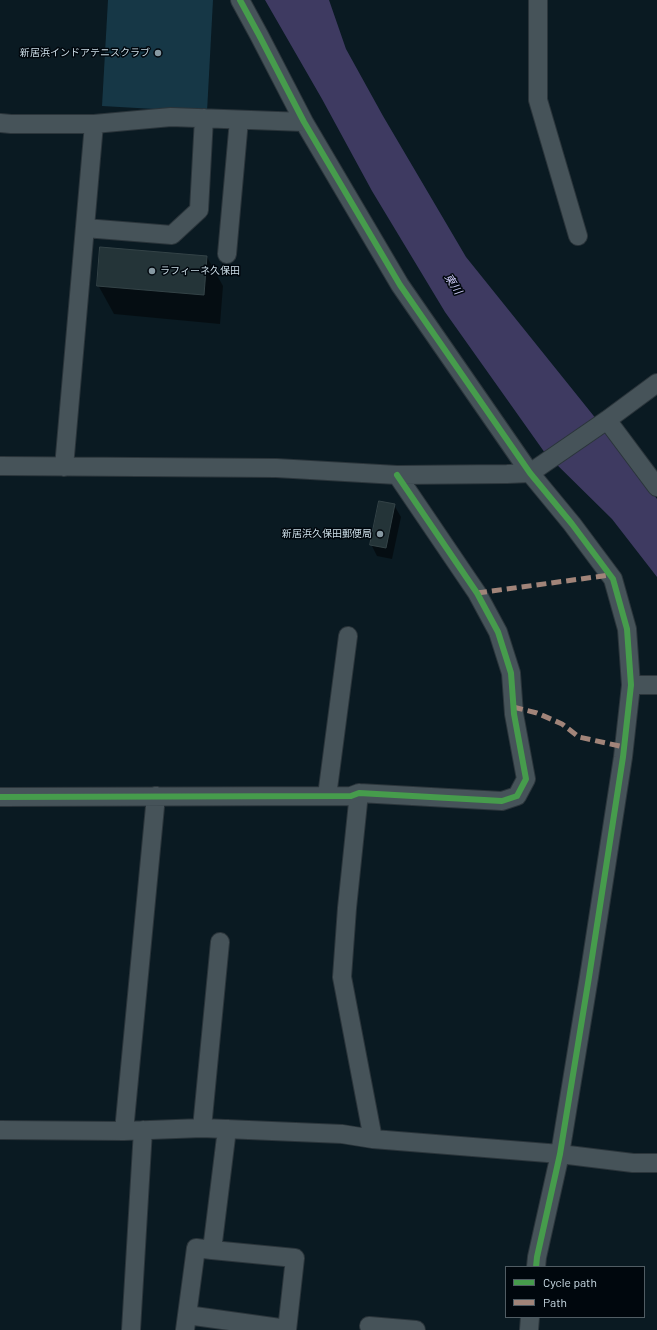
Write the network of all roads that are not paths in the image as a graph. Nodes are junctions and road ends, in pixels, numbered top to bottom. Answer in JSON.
{"nodes":[{"id":1,"x":240,"y":0,"type":"edge"},
{"id":2,"x":538,"y":0,"type":"edge"},
{"id":3,"x":204,"y":118,"type":"junction"},
{"id":4,"x":239,"y":120,"type":"junction"},
{"id":5,"x":304,"y":122,"type":"junction"},
{"id":6,"x":0,"y":123,"type":"edge"},
{"id":7,"x":94,"y":124,"type":"junction"},
{"id":8,"x":85,"y":228,"type":"junction"},
{"id":9,"x":578,"y":236,"type":"dead end"},
{"id":10,"x":227,"y":254,"type":"dead end"},
{"id":11,"x":657,"y":383,"type":"edge"},
{"id":12,"x":605,"y":421,"type":"junction"},
{"id":13,"x":0,"y":466,"type":"edge"},
{"id":14,"x":64,"y":467,"type":"junction"},
{"id":15,"x":536,"y":468,"type":"junction"},
{"id":16,"x":397,"y":475,"type":"junction"},
{"id":17,"x":657,"y":487,"type":"edge"},
{"id":18,"x":348,"y":636,"type":"dead end"},
{"id":19,"x":631,"y":685,"type":"junction"},
{"id":20,"x":657,"y":685,"type":"edge"},
{"id":21,"x":360,"y":793,"type":"junction"},
{"id":22,"x":156,"y":796,"type":"junction"},
{"id":23,"x":327,"y":796,"type":"junction"},
{"id":24,"x":0,"y":797,"type":"edge"},
{"id":25,"x":220,"y":942,"type":"dead end"},
{"id":26,"x":202,"y":1128,"type":"junction"},
{"id":27,"x":227,"y":1129,"type":"junction"},
{"id":28,"x":0,"y":1130,"type":"edge"},
{"id":29,"x":143,"y":1130,"type":"junction"},
{"id":30,"x":124,"y":1131,"type":"junction"},
{"id":31,"x":373,"y":1139,"type":"junction"},
{"id":32,"x":560,"y":1154,"type":"junction"},
{"id":33,"x":657,"y":1163,"type":"edge"},
{"id":34,"x":212,"y":1250,"type":"junction"},
{"id":35,"x":536,"y":1266,"type":"edge"},
{"id":36,"x":530,"y":1318,"type":"edge"},
{"id":37,"x":186,"y":1323,"type":"edge"},
{"id":38,"x":369,"y":1326,"type":"dead end"},
{"id":39,"x":131,"y":1330,"type":"edge"},
{"id":40,"x":287,"y":1330,"type":"edge"},
{"id":41,"x":416,"y":1330,"type":"edge"},
{"id":42,"x":529,"y":1330,"type":"edge"}],
"edges":[{"from":1,"to":5,"type":"street"},
{"from":2,"to":9,"type":"street"},
{"from":3,"to":4,"type":"street"},
{"from":3,"to":7,"type":"street"},
{"from":3,"to":8,"type":"street"},
{"from":4,"to":5,"type":"street"},
{"from":4,"to":10,"type":"street"},
{"from":5,"to":15,"type":"street"},
{"from":6,"to":7,"type":"street"},
{"from":7,"to":8,"type":"street"},
{"from":8,"to":14,"type":"street"},
{"from":11,"to":12,"type":"street"},
{"from":12,"to":15,"type":"street"},
{"from":12,"to":17,"type":"street"},
{"from":13,"to":14,"type":"street"},
{"from":14,"to":16,"type":"street"},
{"from":15,"to":16,"type":"street"},
{"from":15,"to":19,"type":"street"},
{"from":16,"to":21,"type":"street"},
{"from":18,"to":23,"type":"street"},
{"from":19,"to":20,"type":"street"},
{"from":19,"to":32,"type":"street"},
{"from":21,"to":23,"type":"street"},
{"from":21,"to":31,"type":"street"},
{"from":22,"to":23,"type":"street"},
{"from":22,"to":24,"type":"street"},
{"from":22,"to":30,"type":"street"},
{"from":25,"to":26,"type":"street"},
{"from":26,"to":27,"type":"street"},
{"from":26,"to":29,"type":"street"},
{"from":27,"to":31,"type":"street"},
{"from":27,"to":34,"type":"street"},
{"from":28,"to":30,"type":"street"},
{"from":29,"to":30,"type":"street"},
{"from":29,"to":39,"type":"street"},
{"from":31,"to":32,"type":"street"},
{"from":32,"to":33,"type":"street"},
{"from":32,"to":35,"type":"street"},
{"from":34,"to":37,"type":"street"},
{"from":34,"to":40,"type":"street"},
{"from":36,"to":42,"type":"street"},
{"from":37,"to":40,"type":"street"},
{"from":38,"to":41,"type":"street"}]}
